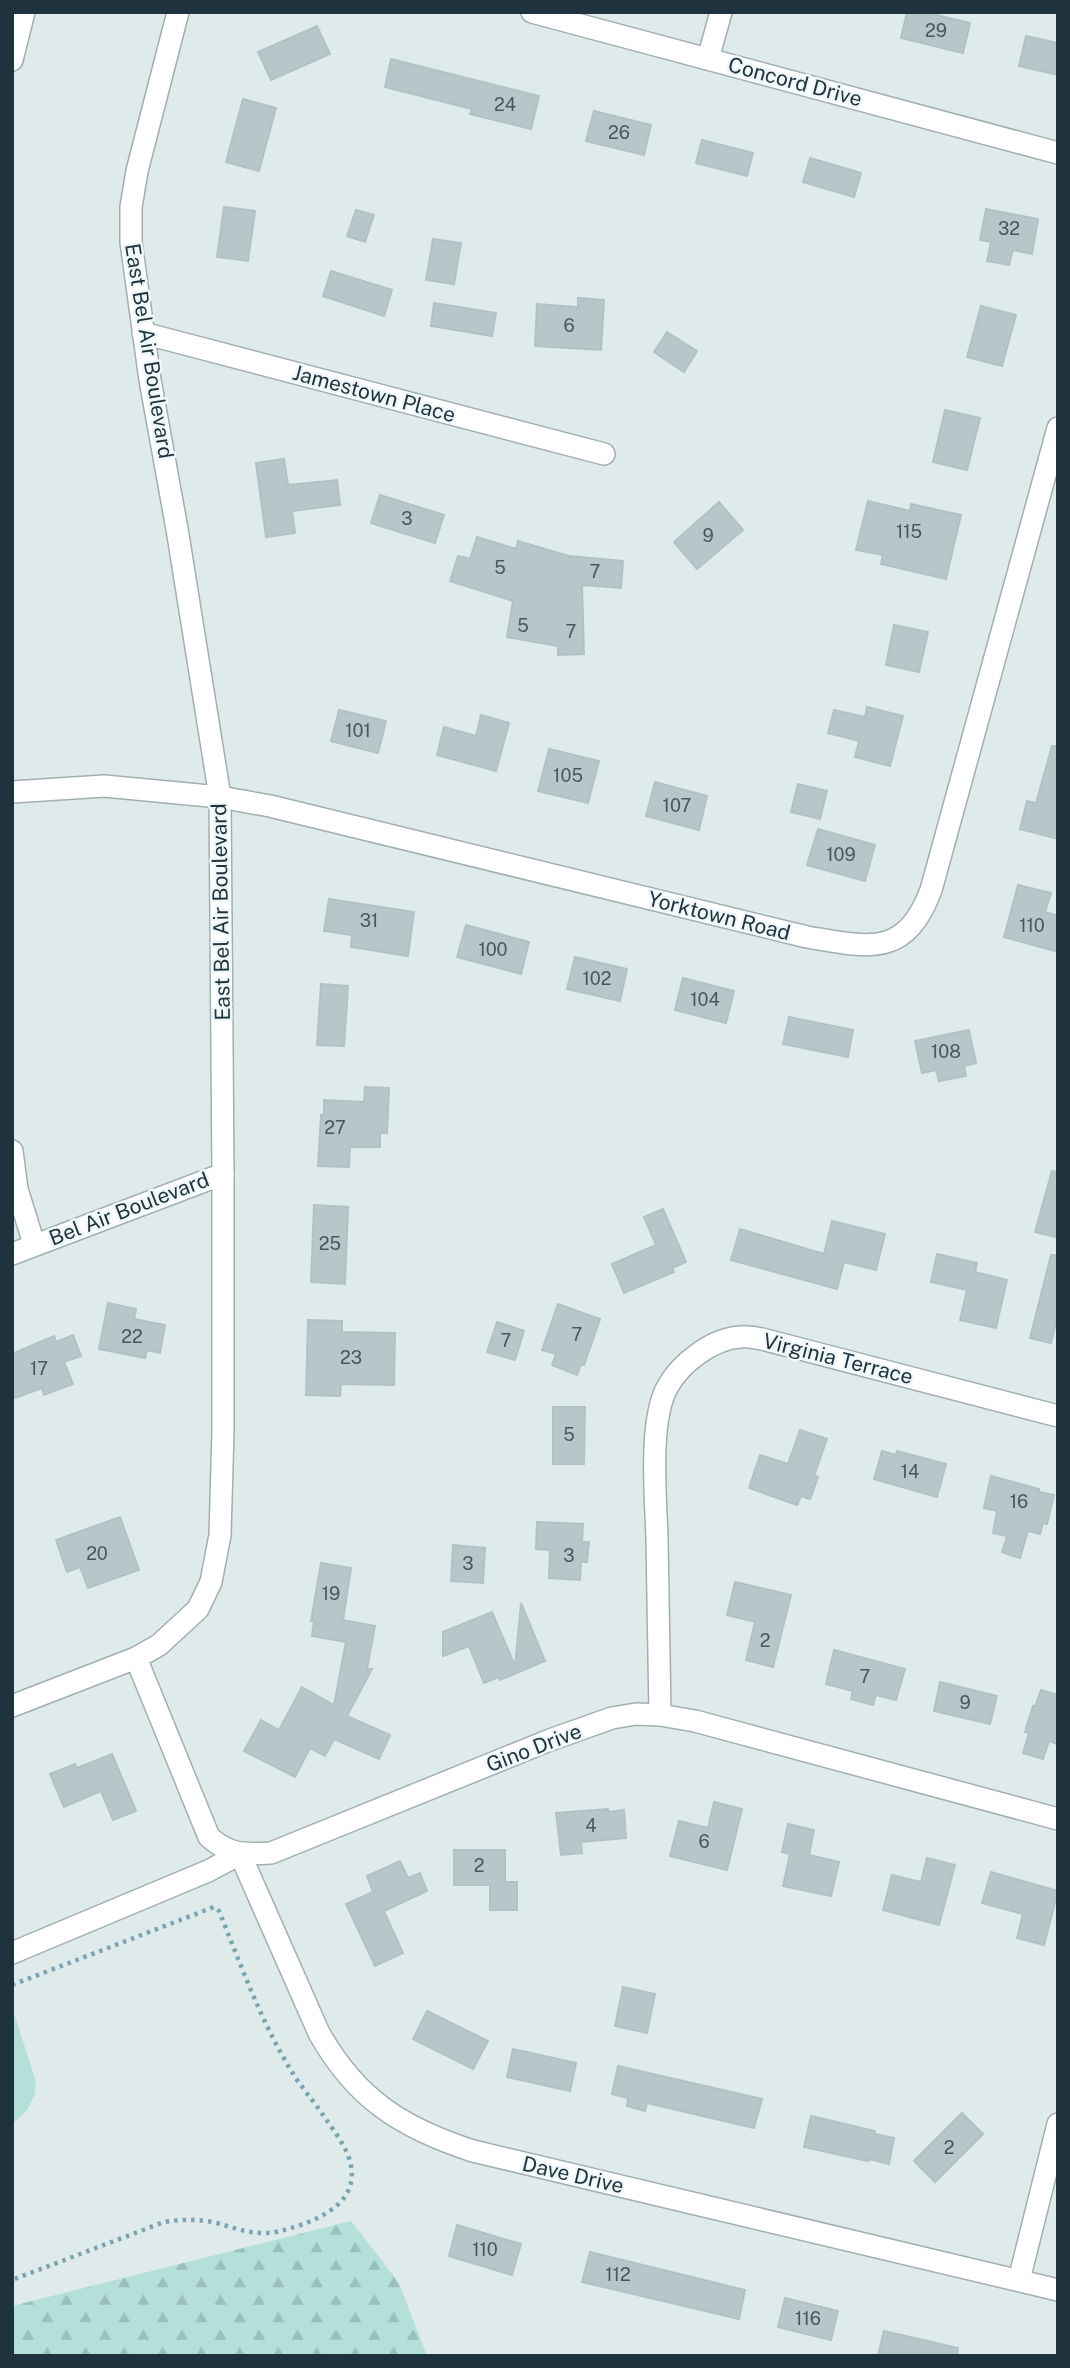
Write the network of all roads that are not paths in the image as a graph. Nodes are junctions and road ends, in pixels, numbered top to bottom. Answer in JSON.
{"nodes":[{"id":1,"x":24,"y":12,"type":"edge"},
{"id":2,"x":178,"y":12,"type":"edge"},
{"id":3,"x":532,"y":12,"type":"edge"},
{"id":4,"x":720,"y":12,"type":"edge"},
{"id":5,"x":708,"y":59,"type":"junction"},
{"id":6,"x":12,"y":60,"type":"edge"},
{"id":7,"x":1058,"y":153,"type":"edge"},
{"id":8,"x":143,"y":333,"type":"junction"},
{"id":9,"x":1058,"y":428,"type":"edge"},
{"id":10,"x":604,"y":454,"type":"dead end"},
{"id":11,"x":12,"y":792,"type":"edge"},
{"id":12,"x":220,"y":797,"type":"junction"},
{"id":13,"x":12,"y":1151,"type":"edge"},
{"id":14,"x":223,"y":1174,"type":"junction"},
{"id":15,"x":34,"y":1244,"type":"junction"},
{"id":16,"x":12,"y":1254,"type":"edge"},
{"id":17,"x":1058,"y":1416,"type":"edge"},
{"id":18,"x":136,"y":1658,"type":"junction"},
{"id":19,"x":12,"y":1706,"type":"edge"},
{"id":20,"x":660,"y":1715,"type":"junction"},
{"id":21,"x":1058,"y":1819,"type":"edge"},
{"id":22,"x":240,"y":1854,"type":"junction"},
{"id":23,"x":12,"y":1953,"type":"edge"},
{"id":24,"x":1058,"y":2124,"type":"edge"},
{"id":25,"x":1018,"y":2280,"type":"junction"},
{"id":26,"x":1058,"y":2290,"type":"edge"}],
"edges":[{"from":1,"to":6,"type":"street"},
{"from":2,"to":8,"type":"street","name":"East Bel Air Boulevard"},
{"from":3,"to":5,"type":"street","name":"Concord Drive"},
{"from":4,"to":5,"type":"street"},
{"from":5,"to":7,"type":"street","name":"Concord Drive"},
{"from":8,"to":10,"type":"street","name":"Jamestown Place"},
{"from":8,"to":12,"type":"street","name":"East Bel Air Boulevard"},
{"from":9,"to":12,"type":"street","name":"Yorktown Road"},
{"from":11,"to":12,"type":"street","name":"Yorktown Road"},
{"from":12,"to":14,"type":"street","name":"East Bel Air Boulevard"},
{"from":13,"to":15,"type":"street"},
{"from":14,"to":15,"type":"street","name":"Bel Air Boulevard"},
{"from":14,"to":18,"type":"street","name":"East Bel Air Boulevard"},
{"from":15,"to":16,"type":"street","name":"Bel Air Boulevard"},
{"from":17,"to":20,"type":"street","name":"Virginia Terrace"},
{"from":18,"to":19,"type":"street","name":"East Bel Air Boulevard"},
{"from":18,"to":22,"type":"street"},
{"from":20,"to":21,"type":"street","name":"Gino Drive"},
{"from":20,"to":22,"type":"street","name":"Gino Drive"},
{"from":22,"to":23,"type":"street"},
{"from":22,"to":25,"type":"street","name":"Dave Drive"},
{"from":24,"to":25,"type":"street"},
{"from":25,"to":26,"type":"street","name":"Dave Drive"}]}
